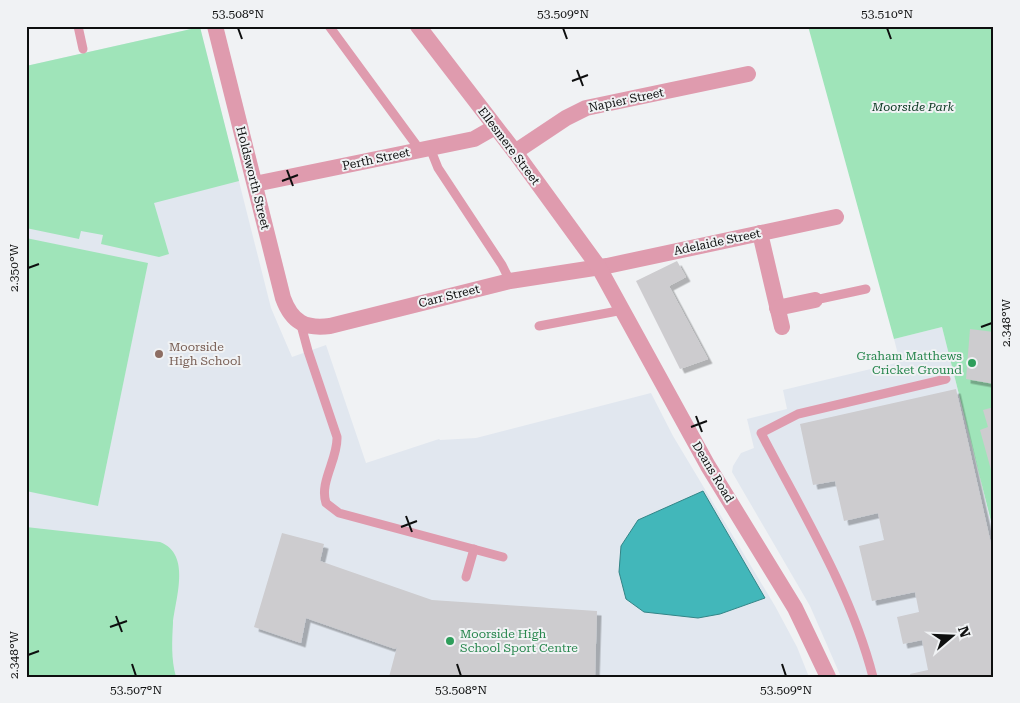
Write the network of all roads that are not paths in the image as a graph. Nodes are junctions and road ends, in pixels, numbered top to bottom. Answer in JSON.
{"nodes":[{"id":1,"x":78,"y":26,"type":"edge"},
{"id":2,"x":215,"y":26,"type":"edge"},
{"id":3,"x":329,"y":26,"type":"edge"},
{"id":4,"x":421,"y":28,"type":"edge"},
{"id":5,"x":83,"y":49,"type":"dead end"},
{"id":6,"x":748,"y":74,"type":"dead end"},
{"id":7,"x":495,"y":127,"type":"junction"},
{"id":8,"x":425,"y":149,"type":"junction"},
{"id":9,"x":515,"y":152,"type":"junction"},
{"id":10,"x":255,"y":184,"type":"junction"},
{"id":11,"x":836,"y":217,"type":"dead end"},
{"id":12,"x":760,"y":233,"type":"junction"},
{"id":13,"x":598,"y":266,"type":"junction"},
{"id":14,"x":510,"y":281,"type":"junction"},
{"id":15,"x":866,"y":289,"type":"dead end"},
{"id":16,"x":815,"y":300,"type":"joint"},
{"id":17,"x":777,"y":308,"type":"junction"},
{"id":18,"x":623,"y":310,"type":"junction"},
{"id":19,"x":301,"y":325,"type":"junction"},
{"id":20,"x":539,"y":326,"type":"dead end"},
{"id":21,"x":782,"y":327,"type":"dead end"},
{"id":22,"x":946,"y":379,"type":"dead end"},
{"id":23,"x":474,"y":550,"type":"junction"},
{"id":24,"x":503,"y":558,"type":"dead end"},
{"id":25,"x":466,"y":577,"type":"dead end"},
{"id":26,"x":823,"y":676,"type":"edge"},
{"id":27,"x":873,"y":677,"type":"edge"}],
"edges":[{"from":1,"to":5,"type":"lane"},
{"from":2,"to":10,"type":"street","name":"Holdsworth Street"},
{"from":3,"to":8,"type":"lane"},
{"from":4,"to":7,"type":"street","name":"Ellesmere Street"},
{"from":6,"to":9,"type":"street","name":"Napier Street"},
{"from":7,"to":8,"type":"street","name":"Perth Street"},
{"from":7,"to":9,"type":"street","name":"Ellesmere Street"},
{"from":8,"to":10,"type":"street","name":"Perth Street"},
{"from":8,"to":14,"type":"lane"},
{"from":9,"to":13,"type":"street","name":"Ellesmere Street"},
{"from":10,"to":19,"type":"street","name":"Holdsworth Street"},
{"from":11,"to":12,"type":"street","name":"Adelaide Street"},
{"from":12,"to":13,"type":"street","name":"Adelaide Street"},
{"from":12,"to":17,"type":"street"},
{"from":13,"to":14,"type":"street","name":"Carr Street"},
{"from":13,"to":18,"type":"street","name":"Deans Road"},
{"from":14,"to":19,"type":"street","name":"Carr Street"},
{"from":15,"to":16,"type":"lane"},
{"from":16,"to":17,"type":"street"},
{"from":17,"to":21,"type":"street"},
{"from":18,"to":20,"type":"lane"},
{"from":18,"to":26,"type":"street","name":"Deans Road"},
{"from":19,"to":23,"type":"lane"},
{"from":22,"to":27,"type":"lane"},
{"from":23,"to":24,"type":"lane"},
{"from":23,"to":25,"type":"lane"}]}
